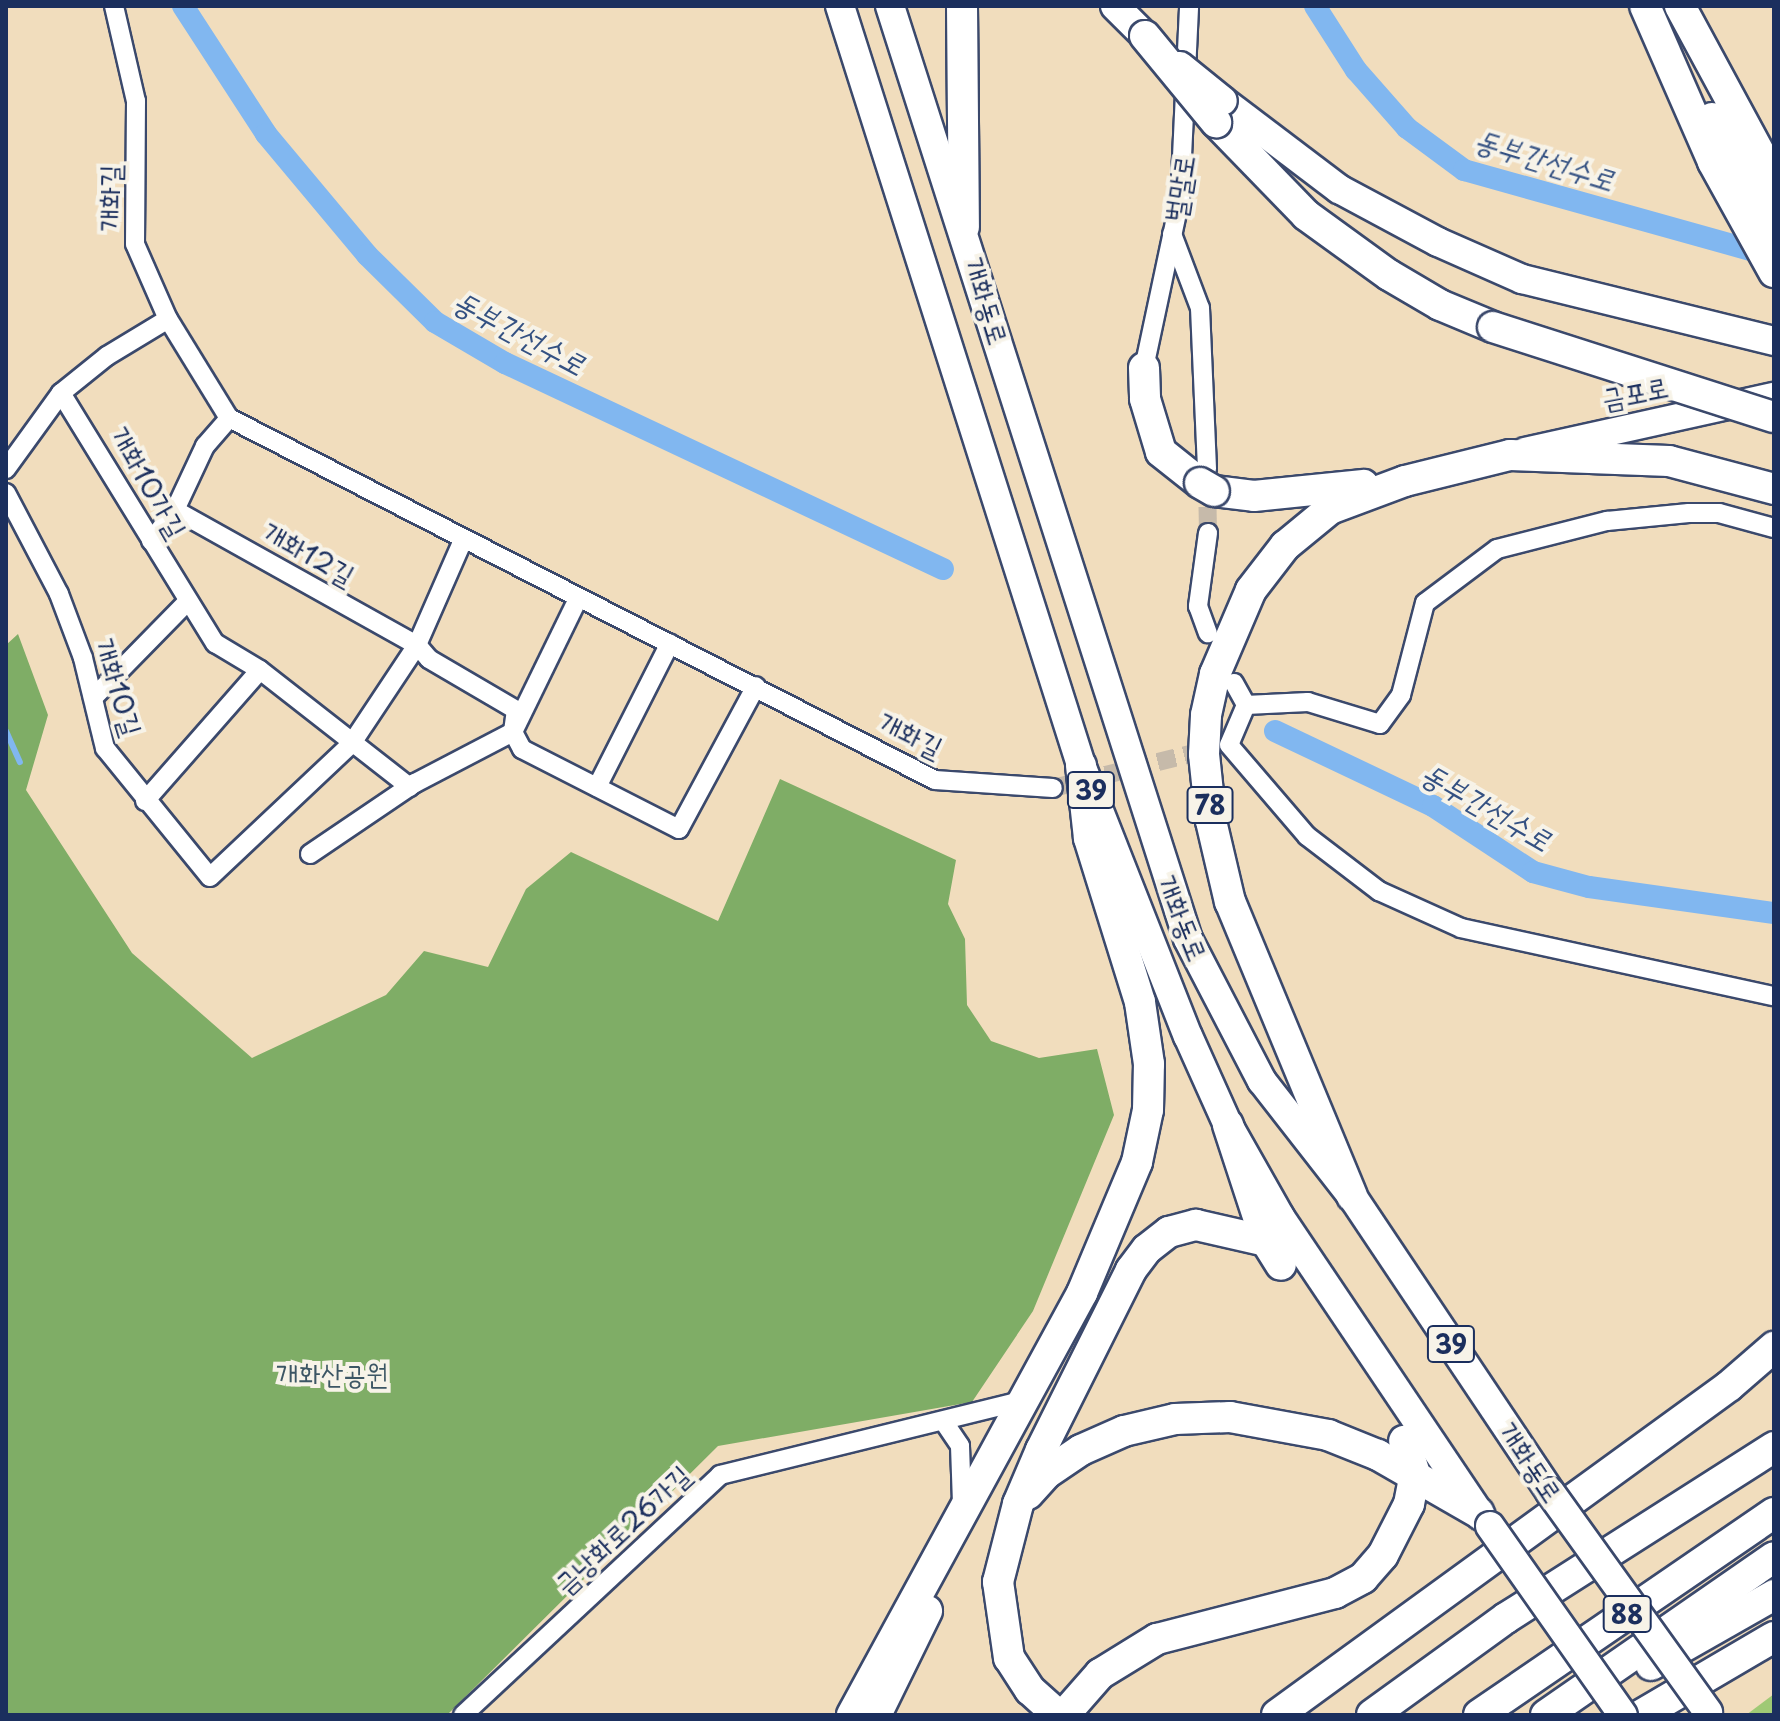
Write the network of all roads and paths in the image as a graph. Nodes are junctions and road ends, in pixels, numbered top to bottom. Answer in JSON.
{"nodes":[{"id":1,"x":114,"y":6,"type":"edge"},
{"id":2,"x":840,"y":6,"type":"edge"},
{"id":3,"x":890,"y":6,"type":"edge"},
{"id":4,"x":962,"y":6,"type":"edge"},
{"id":5,"x":1115,"y":6,"type":"edge"},
{"id":6,"x":1189,"y":6,"type":"edge"},
{"id":7,"x":1646,"y":6,"type":"edge"},
{"id":8,"x":1680,"y":6,"type":"edge"},
{"id":9,"x":1145,"y":36,"type":"joint"},
{"id":10,"x":1219,"y":111,"type":"junction"},
{"id":11,"x":1746,"y":166,"type":"edge"},
{"id":12,"x":964,"y":227,"type":"junction"},
{"id":13,"x":1774,"y":228,"type":"edge"},
{"id":14,"x":1172,"y":234,"type":"junction"},
{"id":15,"x":1774,"y":272,"type":"edge"},
{"id":16,"x":168,"y":319,"type":"junction"},
{"id":17,"x":1774,"y":341,"type":"edge"},
{"id":18,"x":1144,"y":368,"type":"joint"},
{"id":19,"x":61,"y":393,"type":"junction"},
{"id":20,"x":1774,"y":396,"type":"edge"},
{"id":21,"x":1774,"y":417,"type":"edge"},
{"id":22,"x":229,"y":418,"type":"junction"},
{"id":23,"x":1510,"y":455,"type":"junction"},
{"id":24,"x":6,"y":469,"type":"edge"},
{"id":25,"x":1207,"y":481,"type":"junction"},
{"id":26,"x":1405,"y":481,"type":"junction"},
{"id":27,"x":1774,"y":489,"type":"edge"},
{"id":28,"x":6,"y":493,"type":"edge"},
{"id":29,"x":175,"y":510,"type":"junction"},
{"id":30,"x":1774,"y":528,"type":"edge"},
{"id":31,"x":1208,"y":533,"type":"tunnel mouth"},
{"id":32,"x":463,"y":540,"type":"junction"},
{"id":33,"x":151,"y":541,"type":"junction"},
{"id":34,"x":578,"y":599,"type":"junction"},
{"id":35,"x":187,"y":602,"type":"junction"},
{"id":36,"x":1208,"y":633,"type":"dead end"},
{"id":37,"x":670,"y":643,"type":"junction"},
{"id":38,"x":417,"y":645,"type":"junction"},
{"id":39,"x":260,"y":670,"type":"junction"},
{"id":40,"x":1234,"y":683,"type":"dead end"},
{"id":41,"x":756,"y":686,"type":"junction"},
{"id":42,"x":94,"y":697,"type":"junction"},
{"id":43,"x":1246,"y":705,"type":"junction"},
{"id":44,"x":513,"y":732,"type":"junction"},
{"id":45,"x":352,"y":743,"type":"junction"},
{"id":46,"x":1081,"y":765,"type":"junction"},
{"id":47,"x":410,"y":787,"type":"junction"},
{"id":48,"x":597,"y":787,"type":"junction"},
{"id":49,"x":1053,"y":788,"type":"tunnel mouth"},
{"id":50,"x":145,"y":801,"type":"junction"},
{"id":51,"x":310,"y":854,"type":"dead end"},
{"id":52,"x":1774,"y":996,"type":"edge"},
{"id":53,"x":1228,"y":1125,"type":"junction"},
{"id":54,"x":1352,"y":1196,"type":"junction"},
{"id":55,"x":1774,"y":1347,"type":"edge"},
{"id":56,"x":1026,"y":1400,"type":"junction"},
{"id":57,"x":944,"y":1422,"type":"junction"},
{"id":58,"x":1404,"y":1441,"type":"dead end"},
{"id":59,"x":1771,"y":1447,"type":"edge"},
{"id":60,"x":987,"y":1469,"type":"junction"},
{"id":61,"x":1415,"y":1474,"type":"junction"},
{"id":62,"x":1018,"y":1504,"type":"junction"},
{"id":63,"x":1774,"y":1513,"type":"edge"},
{"id":64,"x":961,"y":1515,"type":"junction"},
{"id":65,"x":1485,"y":1519,"type":"junction"},
{"id":66,"x":1774,"y":1557,"type":"edge"},
{"id":67,"x":1763,"y":1599,"type":"edge"},
{"id":68,"x":1774,"y":1637,"type":"edge"},
{"id":69,"x":1709,"y":1714,"type":"edge"},
{"id":70,"x":463,"y":1715,"type":"edge"},
{"id":71,"x":852,"y":1715,"type":"edge"},
{"id":72,"x":876,"y":1715,"type":"edge"},
{"id":73,"x":1058,"y":1715,"type":"edge"},
{"id":74,"x":1064,"y":1715,"type":"edge"},
{"id":75,"x":1277,"y":1715,"type":"edge"},
{"id":76,"x":1372,"y":1715,"type":"edge"},
{"id":77,"x":1479,"y":1715,"type":"edge"},
{"id":78,"x":1546,"y":1715,"type":"edge"},
{"id":79,"x":1565,"y":1715,"type":"edge"},
{"id":80,"x":1623,"y":1715,"type":"edge"},
{"id":81,"x":1641,"y":1715,"type":"edge"}],
"edges":[{"from":1,"to":16,"type":"street","name":"개화길"},
{"from":2,"to":46,"type":"main road","name":"개화동로","number":"39"},
{"from":3,"to":12,"type":"main road","name":"개화동로","number":"39"},
{"from":4,"to":12,"type":"highway"},
{"from":5,"to":9,"type":"main road"},
{"from":6,"to":14,"type":"street","name":"벌말로"},
{"from":7,"to":11,"type":"highway"},
{"from":8,"to":11,"type":"highway"},
{"from":9,"to":10,"type":"highway","bridge":true},
{"from":10,"to":17,"type":"main road"},
{"from":10,"to":21,"type":"highway","bridge":true},
{"from":11,"to":13,"type":"highway"},
{"from":11,"to":15,"type":"highway"},
{"from":12,"to":54,"type":"main road","name":"개화동로","number":"39"},
{"from":14,"to":18,"type":"street","name":"벌말로"},
{"from":14,"to":25,"type":"street"},
{"from":16,"to":19,"type":"street"},
{"from":16,"to":22,"type":"street","name":"개화길"},
{"from":18,"to":25,"type":"highway"},
{"from":19,"to":24,"type":"street"},
{"from":19,"to":33,"type":"street","name":"개화10가길"},
{"from":20,"to":23,"type":"main road","name":"금포로","number":"78"},
{"from":22,"to":29,"type":"street"},
{"from":22,"to":32,"type":"street","name":"개화길"},
{"from":23,"to":26,"type":"highway","number":"78"},
{"from":23,"to":27,"type":"highway"},
{"from":25,"to":26,"type":"highway"},
{"from":26,"to":54,"type":"highway","number":"78"},
{"from":28,"to":42,"type":"street","name":"개화10길"},
{"from":29,"to":33,"type":"street"},
{"from":29,"to":38,"type":"street","name":"개화12길"},
{"from":30,"to":43,"type":"street"},
{"from":31,"to":36,"type":"street"},
{"from":32,"to":34,"type":"street","name":"개화길"},
{"from":32,"to":38,"type":"street"},
{"from":33,"to":35,"type":"street","name":"개화10가길"},
{"from":34,"to":37,"type":"street","name":"개화길"},
{"from":34,"to":44,"type":"street"},
{"from":35,"to":39,"type":"street","name":"개화10가길"},
{"from":35,"to":42,"type":"street"},
{"from":37,"to":41,"type":"street","name":"개화길"},
{"from":37,"to":48,"type":"street"},
{"from":38,"to":44,"type":"street","name":"개화12길"},
{"from":38,"to":45,"type":"street"},
{"from":39,"to":45,"type":"street","name":"개화10가길"},
{"from":39,"to":50,"type":"street"},
{"from":40,"to":43,"type":"street"},
{"from":41,"to":48,"type":"street","name":"개화12길"},
{"from":41,"to":49,"type":"street","name":"개화길"},
{"from":42,"to":50,"type":"street","name":"개화10길"},
{"from":43,"to":52,"type":"street"},
{"from":44,"to":47,"type":"street"},
{"from":44,"to":48,"type":"street","name":"개화12길"},
{"from":45,"to":47,"type":"street"},
{"from":45,"to":50,"type":"street","name":"개화10길"},
{"from":46,"to":53,"type":"main road","name":"개화동로","number":"39"},
{"from":46,"to":56,"type":"highway"},
{"from":47,"to":51,"type":"street"},
{"from":53,"to":62,"type":"highway"},
{"from":53,"to":65,"type":"main road","name":"개화동로","number":"39"},
{"from":54,"to":69,"type":"main road","name":"개화동로","number":"39","bridge":true},
{"from":55,"to":75,"type":"highway"},
{"from":56,"to":57,"type":"street","name":"금낭화로26가길"},
{"from":56,"to":60,"type":"highway"},
{"from":57,"to":64,"type":"street"},
{"from":57,"to":70,"type":"street","name":"금낭화로26가길"},
{"from":58,"to":61,"type":"highway"},
{"from":59,"to":76,"type":"highway"},
{"from":60,"to":64,"type":"highway"},
{"from":60,"to":72,"type":"highway"},
{"from":61,"to":62,"type":"highway"},
{"from":61,"to":65,"type":"highway"},
{"from":61,"to":74,"type":"highway"},
{"from":62,"to":73,"type":"highway"},
{"from":63,"to":77,"type":"highway","number":"88"},
{"from":64,"to":71,"type":"highway"},
{"from":65,"to":80,"type":"main road","name":"개화동로","number":"39","bridge":true},
{"from":66,"to":78,"type":"highway","number":"88"},
{"from":67,"to":79,"type":"highway","number":"88"},
{"from":68,"to":81,"type":"highway"}]}
